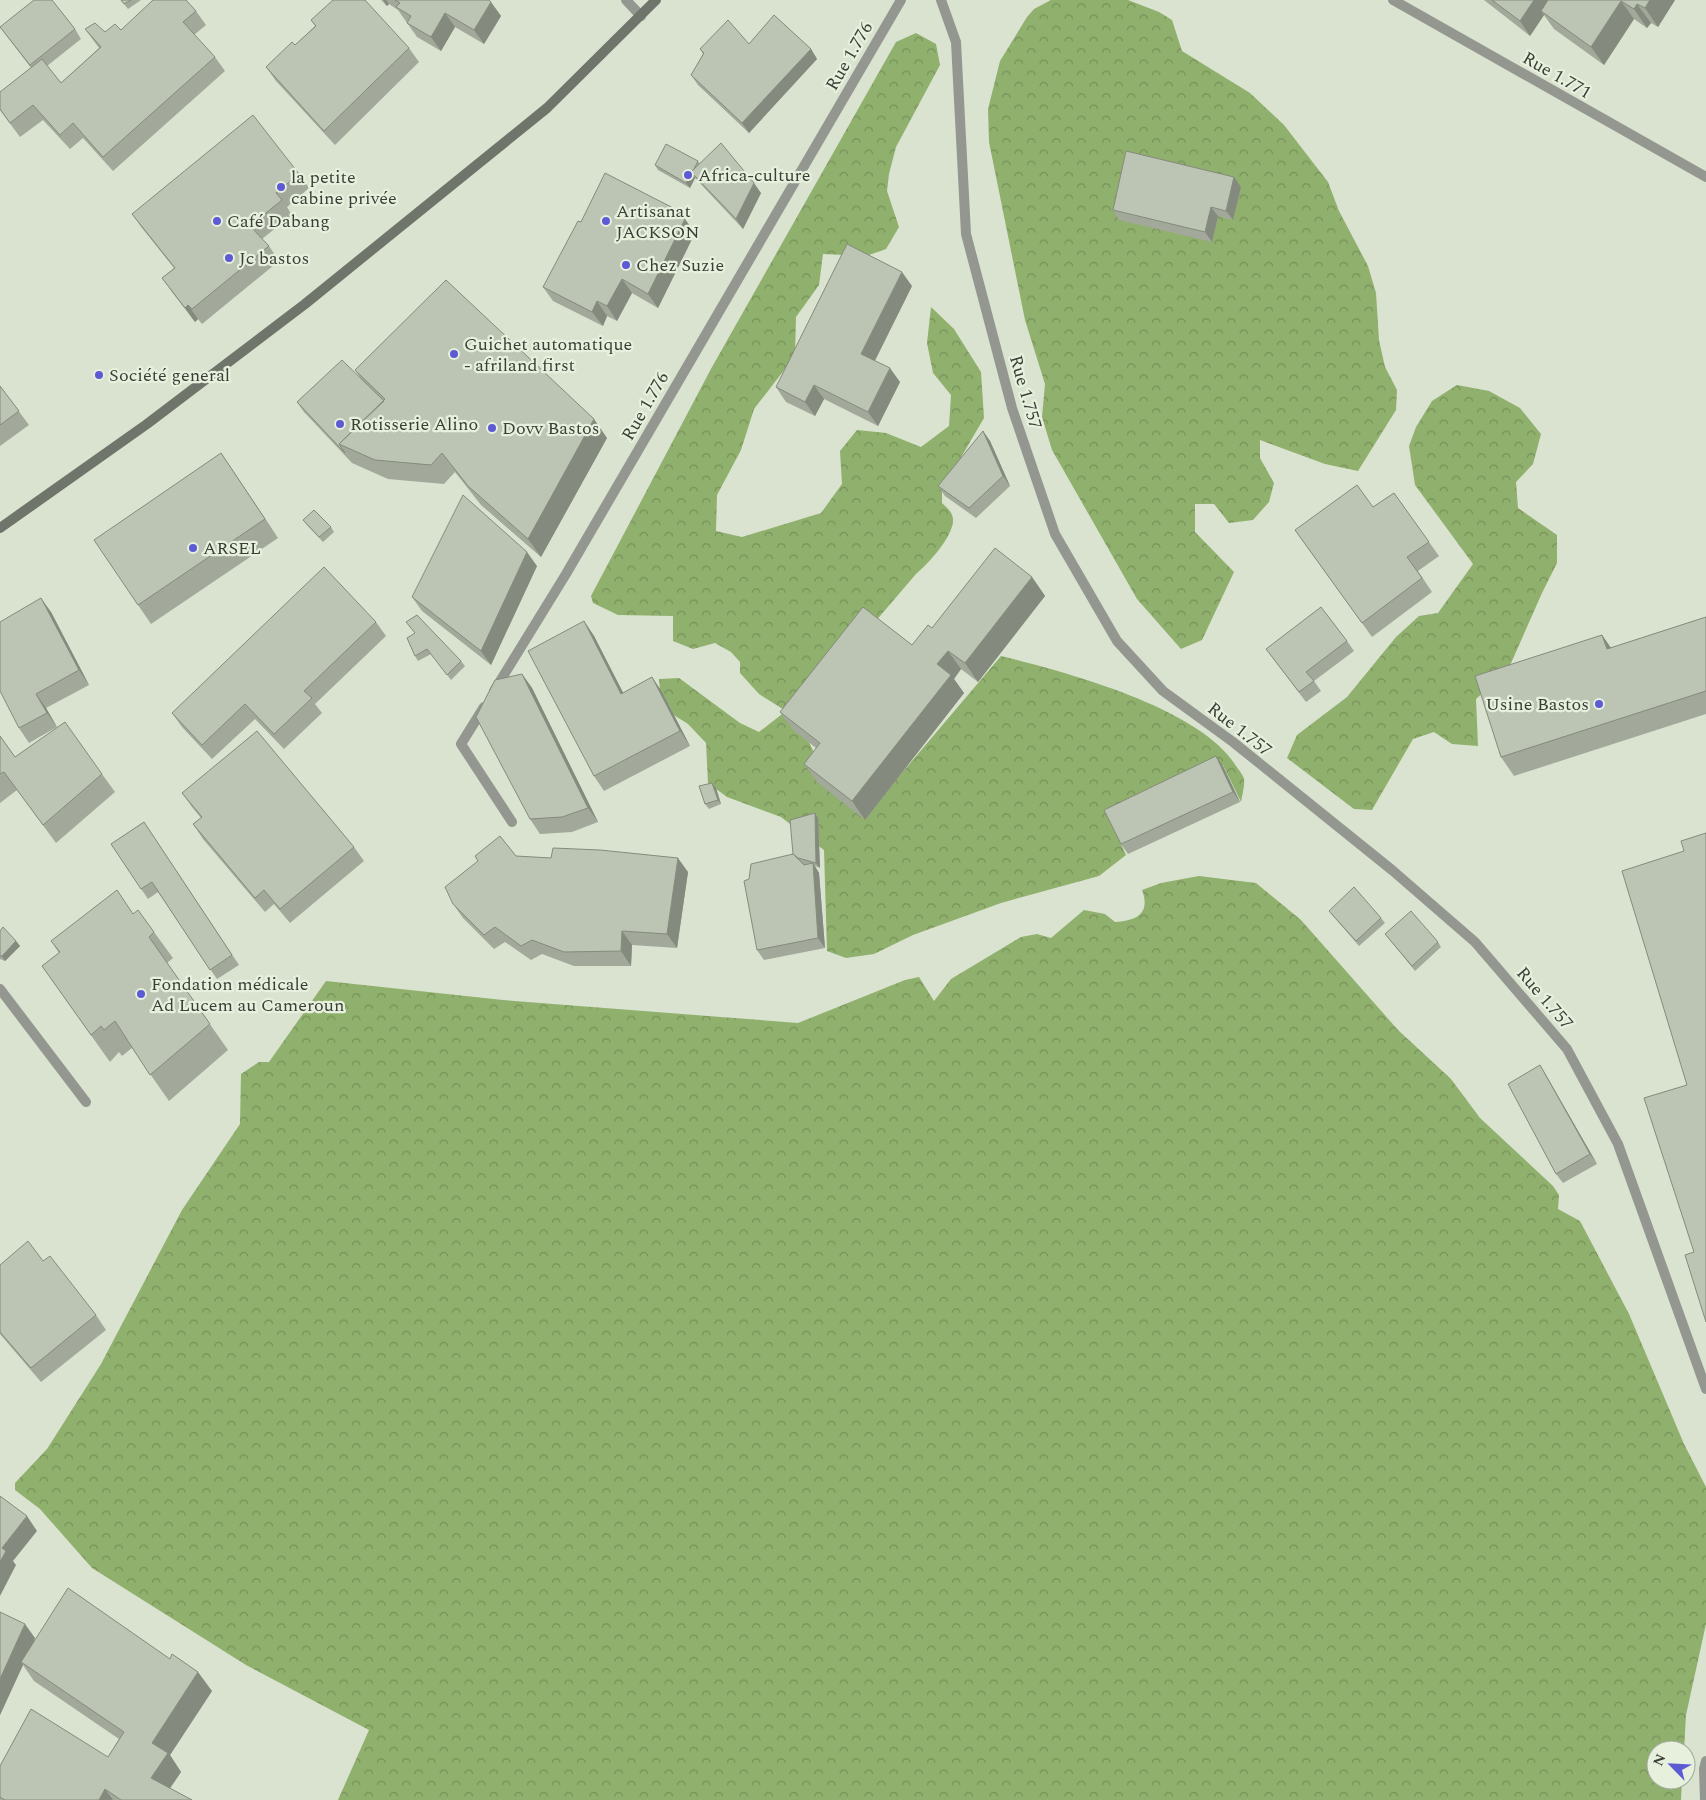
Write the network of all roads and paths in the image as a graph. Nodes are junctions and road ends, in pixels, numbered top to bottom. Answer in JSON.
{"nodes":[{"id":1,"x":626,"y":0,"type":"edge"},
{"id":2,"x":656,"y":0,"type":"edge"},
{"id":3,"x":901,"y":0,"type":"edge"},
{"id":4,"x":941,"y":0,"type":"edge"},
{"id":5,"x":1393,"y":0,"type":"edge"},
{"id":6,"x":641,"y":16,"type":"junction"},
{"id":7,"x":1706,"y":177,"type":"edge"},
{"id":8,"x":0,"y":528,"type":"edge"},
{"id":9,"x":512,"y":822,"type":"dead end"},
{"id":10,"x":0,"y":989,"type":"edge"},
{"id":11,"x":86,"y":1102,"type":"dead end"},
{"id":12,"x":1706,"y":1389,"type":"edge"},
{"id":13,"x":1706,"y":1761,"type":"edge"},
{"id":14,"x":1705,"y":1800,"type":"edge"}],
"edges":[{"from":1,"to":6,"type":"street"},
{"from":2,"to":6,"type":"main road"},
{"from":3,"to":9,"type":"street","name":"Rue 1.776"},
{"from":4,"to":12,"type":"street","name":"Rue 1.757"},
{"from":5,"to":7,"type":"street","name":"Rue 1.771"},
{"from":6,"to":8,"type":"main road"},
{"from":10,"to":11,"type":"street"},
{"from":13,"to":14,"type":"street"}]}
